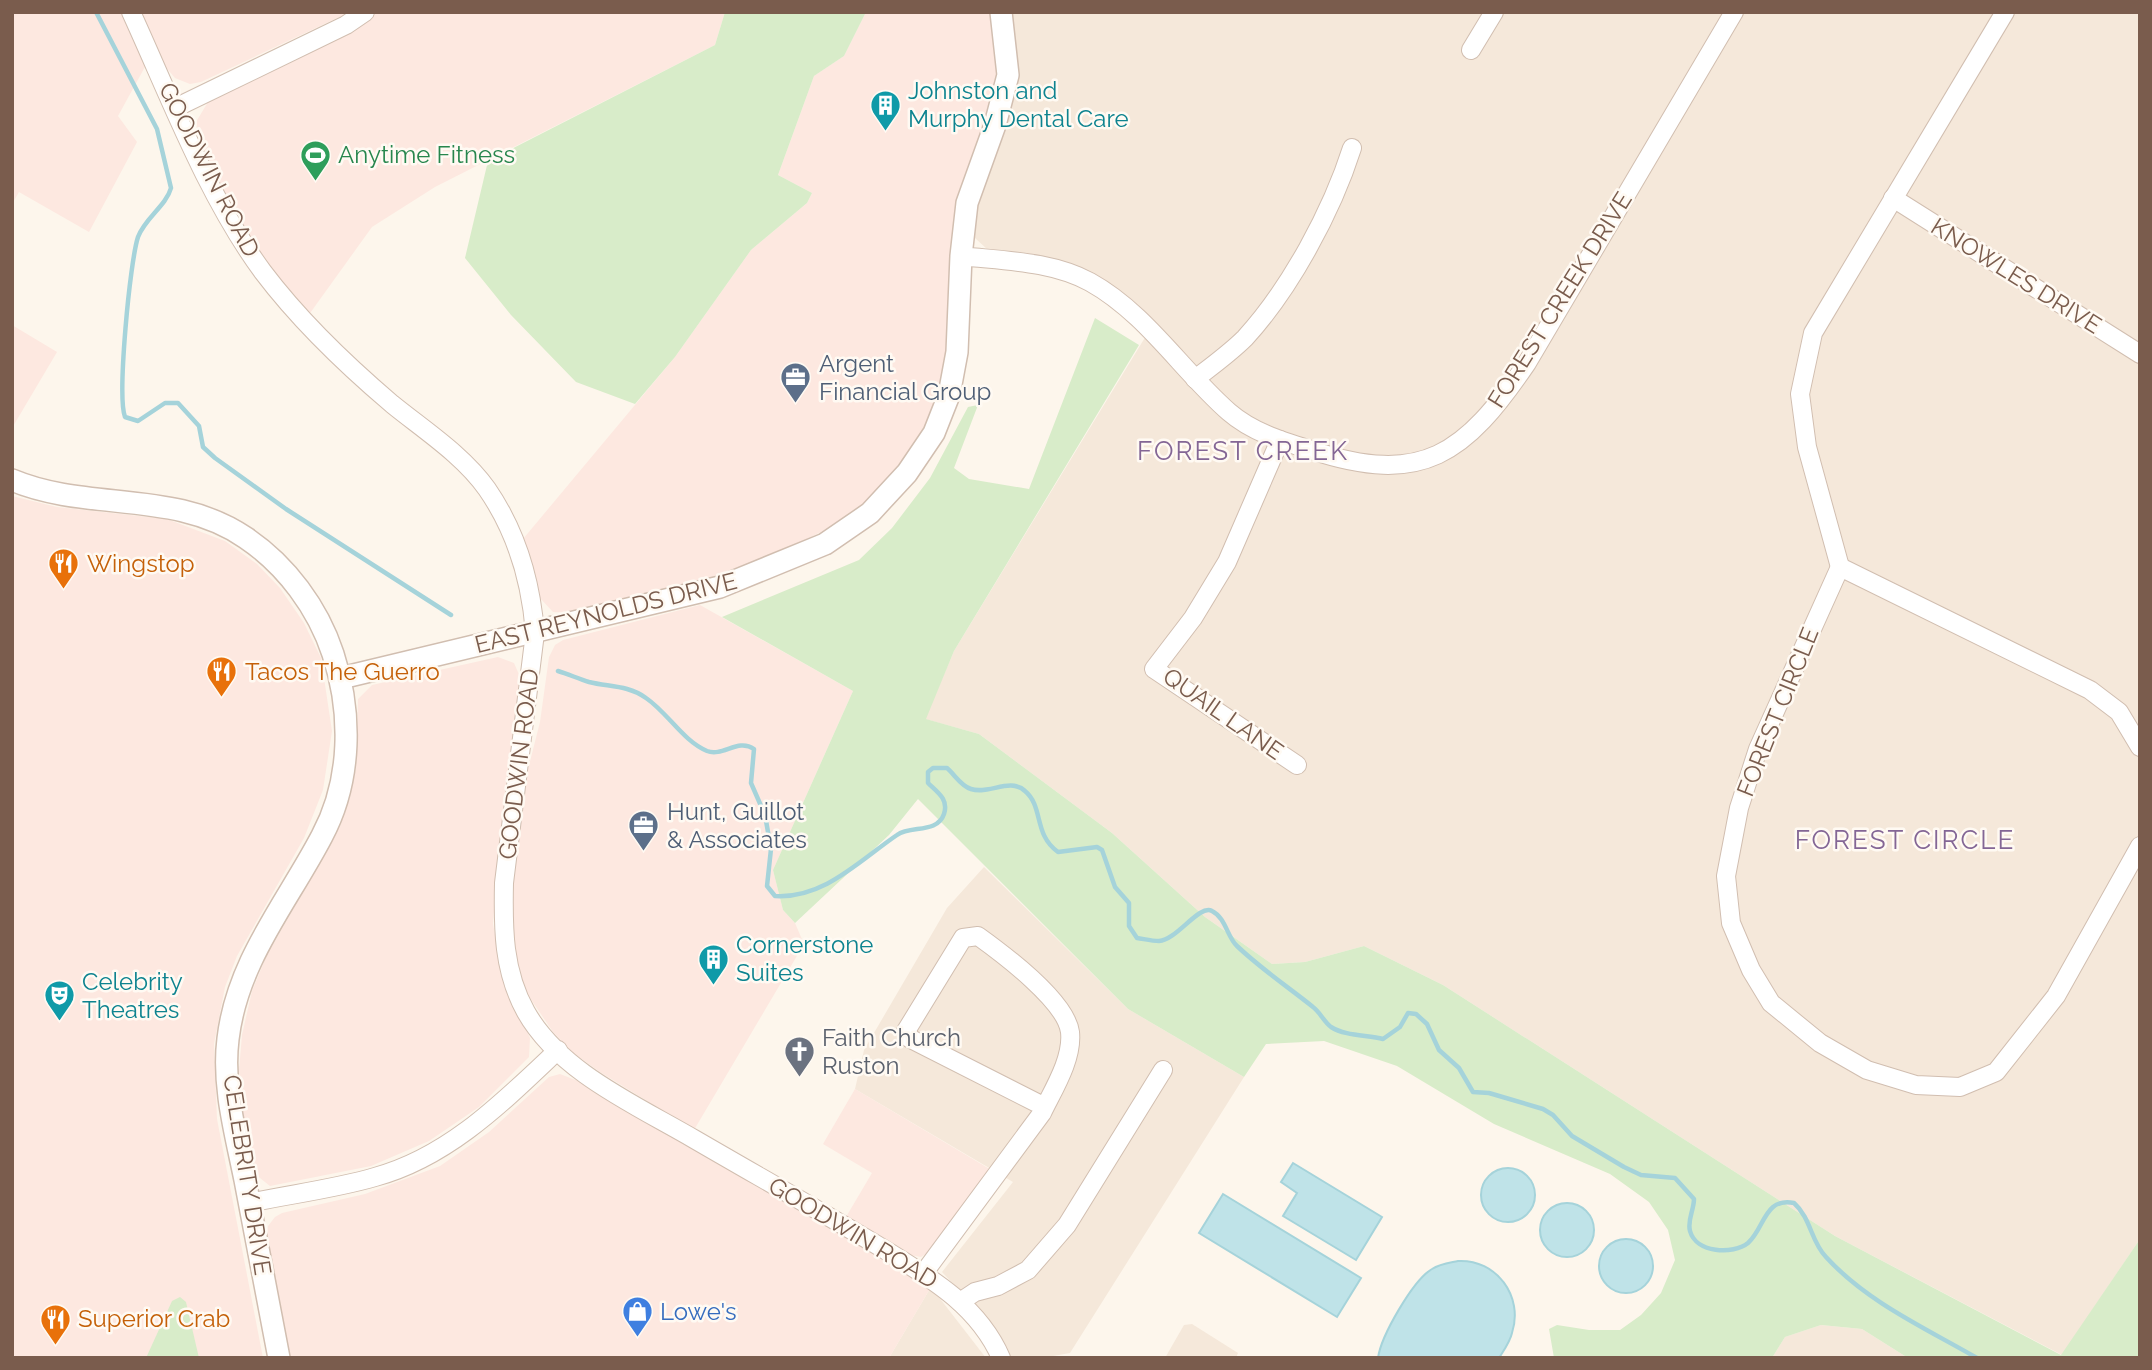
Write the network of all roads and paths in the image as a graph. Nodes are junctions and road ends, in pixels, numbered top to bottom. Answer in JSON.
{"nodes":[{"id":1,"x":131,"y":12,"type":"edge"},
{"id":2,"x":365,"y":12,"type":"edge"},
{"id":3,"x":1002,"y":12,"type":"edge"},
{"id":4,"x":1494,"y":12,"type":"edge"},
{"id":5,"x":1734,"y":12,"type":"edge"},
{"id":6,"x":2005,"y":12,"type":"edge"},
{"id":7,"x":1471,"y":50,"type":"dead end"},
{"id":8,"x":175,"y":108,"type":"junction"},
{"id":9,"x":1352,"y":148,"type":"dead end"},
{"id":10,"x":1893,"y":198,"type":"junction"},
{"id":11,"x":961,"y":256,"type":"junction"},
{"id":12,"x":2140,"y":354,"type":"edge"},
{"id":13,"x":1195,"y":379,"type":"junction"},
{"id":14,"x":1280,"y":440,"type":"junction"},
{"id":15,"x":12,"y":480,"type":"edge"},
{"id":16,"x":1840,"y":567,"type":"junction"},
{"id":17,"x":535,"y":633,"type":"junction"},
{"id":18,"x":341,"y":678,"type":"junction"},
{"id":19,"x":2140,"y":747,"type":"edge"},
{"id":20,"x":1297,"y":765,"type":"dead end"},
{"id":21,"x":2140,"y":846,"type":"edge"},
{"id":22,"x":558,"y":1051,"type":"junction"},
{"id":23,"x":1163,"y":1070,"type":"dead end"},
{"id":24,"x":1045,"y":1108,"type":"junction"},
{"id":25,"x":249,"y":1203,"type":"junction"},
{"id":26,"x":923,"y":1274,"type":"junction"},
{"id":27,"x":961,"y":1302,"type":"junction"},
{"id":28,"x":279,"y":1358,"type":"edge"},
{"id":29,"x":1001,"y":1358,"type":"edge"}],
"edges":[{"from":1,"to":8,"type":"street","name":"GOODWIN ROAD"},
{"from":2,"to":8,"type":"street"},
{"from":3,"to":11,"type":"street","name":"EAST REYNOLDS DRIVE"},
{"from":4,"to":7,"type":"street"},
{"from":5,"to":14,"type":"street","name":"FOREST CREEK DRIVE"},
{"from":6,"to":10,"type":"street"},
{"from":8,"to":17,"type":"street","name":"GOODWIN ROAD"},
{"from":9,"to":13,"type":"street"},
{"from":10,"to":12,"type":"street","name":"KNOWLES DRIVE"},
{"from":10,"to":16,"type":"street"},
{"from":11,"to":13,"type":"street","name":"FOREST CREEK DRIVE"},
{"from":11,"to":17,"type":"street","name":"EAST REYNOLDS DRIVE"},
{"from":13,"to":14,"type":"street","name":"FOREST CREEK DRIVE"},
{"from":14,"to":20,"type":"street","name":"QUAIL LANE"},
{"from":15,"to":18,"type":"street","name":"CELEBRITY DRIVE"},
{"from":16,"to":19,"type":"street"},
{"from":16,"to":21,"type":"street","name":"FOREST CIRCLE"},
{"from":17,"to":18,"type":"street","name":"EAST REYNOLDS DRIVE"},
{"from":17,"to":22,"type":"street","name":"GOODWIN ROAD"},
{"from":18,"to":25,"type":"street","name":"CELEBRITY DRIVE"},
{"from":22,"to":25,"type":"street"},
{"from":22,"to":26,"type":"street","name":"GOODWIN ROAD"},
{"from":23,"to":27,"type":"street"},
{"from":24,"to":24,"type":"street"},
{"from":24,"to":26,"type":"street"},
{"from":25,"to":28,"type":"street","name":"CELEBRITY DRIVE"},
{"from":26,"to":27,"type":"street","name":"GOODWIN ROAD"},
{"from":27,"to":29,"type":"street","name":"GOODWIN ROAD"}]}
